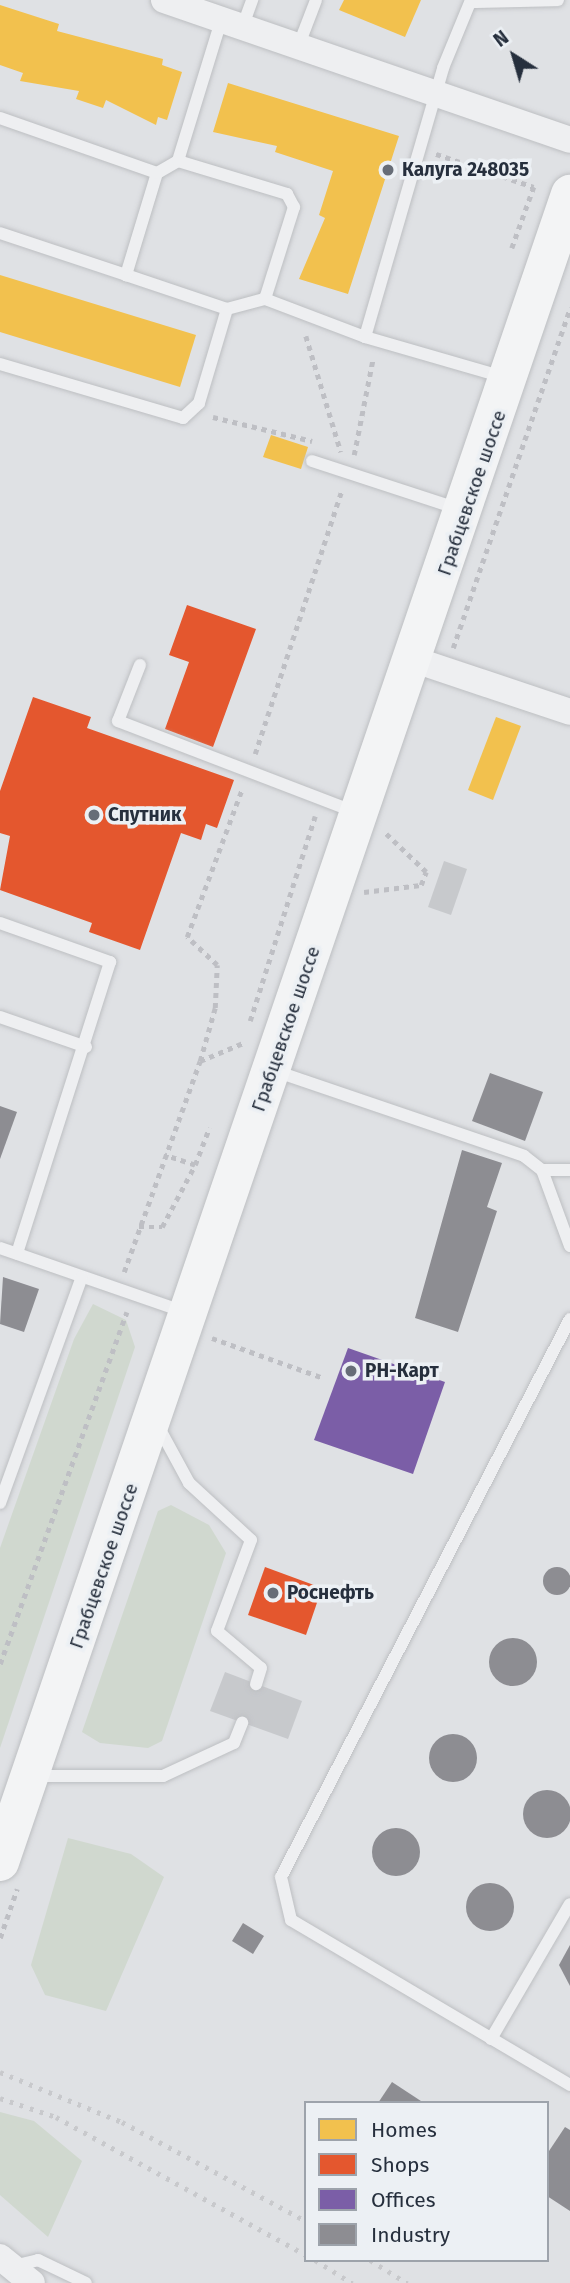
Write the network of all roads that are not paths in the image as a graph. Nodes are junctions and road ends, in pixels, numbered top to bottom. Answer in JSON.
{"nodes":[{"id":1,"x":164,"y":0,"type":"edge"},
{"id":2,"x":252,"y":0,"type":"edge"},
{"id":3,"x":316,"y":0,"type":"edge"},
{"id":4,"x":558,"y":0,"type":"edge"},
{"id":5,"x":471,"y":1,"type":"edge"},
{"id":6,"x":231,"y":25,"type":"junction"},
{"id":7,"x":298,"y":47,"type":"junction"},
{"id":8,"x":440,"y":95,"type":"junction"},
{"id":9,"x":0,"y":118,"type":"edge"},
{"id":10,"x":570,"y":140,"type":"edge"},
{"id":11,"x":178,"y":161,"type":"junction"},
{"id":12,"x":157,"y":173,"type":"junction"},
{"id":13,"x":570,"y":194,"type":"edge"},
{"id":14,"x":0,"y":233,"type":"edge"},
{"id":15,"x":125,"y":275,"type":"junction"},
{"id":16,"x":265,"y":299,"type":"junction"},
{"id":17,"x":227,"y":309,"type":"junction"},
{"id":18,"x":365,"y":338,"type":"junction"},
{"id":19,"x":0,"y":364,"type":"edge"},
{"id":20,"x":511,"y":379,"type":"junction"},
{"id":21,"x":312,"y":461,"type":"road end"},
{"id":22,"x":466,"y":512,"type":"junction"},
{"id":23,"x":140,"y":665,"type":"dead end"},
{"id":24,"x":429,"y":665,"type":"junction"},
{"id":25,"x":570,"y":712,"type":"edge"},
{"id":26,"x":373,"y":824,"type":"junction"},
{"id":27,"x":0,"y":923,"type":"edge"},
{"id":28,"x":0,"y":1017,"type":"edge"},
{"id":29,"x":86,"y":1047,"type":"junction"},
{"id":30,"x":272,"y":1070,"type":"junction"},
{"id":31,"x":542,"y":1170,"type":"junction"},
{"id":32,"x":570,"y":1170,"type":"edge"},
{"id":33,"x":570,"y":1246,"type":"edge"},
{"id":34,"x":0,"y":1248,"type":"edge"},
{"id":35,"x":18,"y":1254,"type":"junction"},
{"id":36,"x":82,"y":1277,"type":"junction"},
{"id":37,"x":189,"y":1314,"type":"junction"},
{"id":38,"x":570,"y":1319,"type":"edge"},
{"id":39,"x":154,"y":1418,"type":"junction"},
{"id":40,"x":0,"y":1503,"type":"edge"},
{"id":41,"x":256,"y":1684,"type":"dead end"},
{"id":42,"x":242,"y":1723,"type":"dead end"},
{"id":43,"x":32,"y":1776,"type":"junction"},
{"id":44,"x":0,"y":1862,"type":"edge"},
{"id":45,"x":570,"y":1904,"type":"edge"},
{"id":46,"x":491,"y":2039,"type":"junction"},
{"id":47,"x":570,"y":2085,"type":"edge"},
{"id":48,"x":15,"y":2269,"type":"edge"},
{"id":49,"x":86,"y":2283,"type":"edge"}],
"edges":[{"from":1,"to":6,"type":"street"},
{"from":2,"to":6,"type":"lane"},
{"from":3,"to":7,"type":"lane"},
{"from":4,"to":5,"type":"lane"},
{"from":5,"to":8,"type":"lane"},
{"from":6,"to":7,"type":"street"},
{"from":6,"to":11,"type":"lane"},
{"from":7,"to":8,"type":"street"},
{"from":8,"to":10,"type":"street"},
{"from":8,"to":18,"type":"lane"},
{"from":9,"to":12,"type":"lane"},
{"from":11,"to":12,"type":"lane"},
{"from":11,"to":16,"type":"lane"},
{"from":12,"to":15,"type":"lane"},
{"from":13,"to":20,"type":"main road","name":"Грабцевское шоссе"},
{"from":14,"to":15,"type":"lane"},
{"from":15,"to":17,"type":"lane"},
{"from":16,"to":17,"type":"lane"},
{"from":16,"to":18,"type":"lane"},
{"from":17,"to":19,"type":"lane"},
{"from":18,"to":20,"type":"lane"},
{"from":20,"to":22,"type":"main road","name":"Грабцевское шоссе"},
{"from":21,"to":22,"type":"lane"},
{"from":22,"to":24,"type":"main road","name":"Грабцевское шоссе"},
{"from":23,"to":26,"type":"lane"},
{"from":24,"to":25,"type":"street"},
{"from":24,"to":26,"type":"main road","name":"Грабцевское шоссе"},
{"from":26,"to":30,"type":"main road","name":"Грабцевское шоссе"},
{"from":27,"to":29,"type":"lane"},
{"from":28,"to":29,"type":"lane"},
{"from":29,"to":35,"type":"lane"},
{"from":30,"to":31,"type":"lane"},
{"from":30,"to":37,"type":"main road","name":"Грабцевское шоссе"},
{"from":31,"to":32,"type":"lane"},
{"from":31,"to":33,"type":"lane"},
{"from":34,"to":35,"type":"lane"},
{"from":35,"to":36,"type":"lane"},
{"from":36,"to":37,"type":"lane"},
{"from":36,"to":40,"type":"lane"},
{"from":37,"to":39,"type":"main road","name":"Грабцевское шоссе"},
{"from":38,"to":46,"type":"lane"},
{"from":39,"to":41,"type":"lane"},
{"from":39,"to":43,"type":"main road","name":"Грабцевское шоссе"},
{"from":42,"to":43,"type":"lane"},
{"from":43,"to":44,"type":"main road","name":"Грабцевское шоссе"},
{"from":45,"to":46,"type":"lane"},
{"from":46,"to":47,"type":"lane"},
{"from":48,"to":49,"type":"lane"}]}
